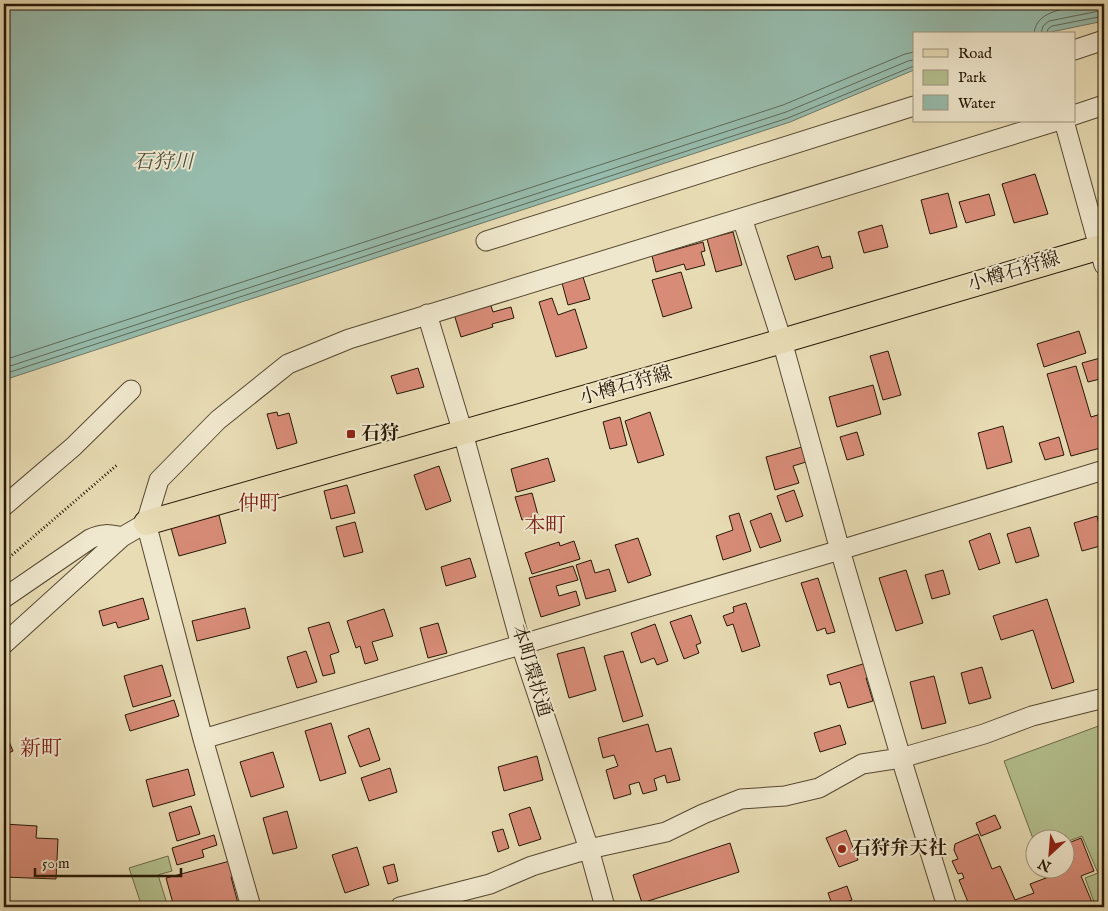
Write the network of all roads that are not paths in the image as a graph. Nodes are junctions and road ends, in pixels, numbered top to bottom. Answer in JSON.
{"nodes":[{"id":1,"x":1104,"y":40,"type":"edge"},
{"id":2,"x":1076,"y":49,"type":"edge"},
{"id":3,"x":1104,"y":105,"type":"edge"},
{"id":4,"x":913,"y":106,"type":"edge"},
{"id":5,"x":1076,"y":115,"type":"edge"},
{"id":6,"x":1054,"y":122,"type":"edge"},
{"id":7,"x":1064,"y":122,"type":"edge"},
{"id":8,"x":742,"y":218,"type":"junction"},
{"id":9,"x":486,"y":241,"type":"dead end"},
{"id":10,"x":1102,"y":252,"type":"edge"},
{"id":11,"x":427,"y":314,"type":"junction"},
{"id":12,"x":782,"y":341,"type":"junction"},
{"id":13,"x":132,"y":390,"type":"dead end"},
{"id":14,"x":463,"y":433,"type":"junction"},
{"id":15,"x":1104,"y":470,"type":"edge"},
{"id":16,"x":4,"y":506,"type":"edge"},
{"id":17,"x":146,"y":523,"type":"junction"},
{"id":18,"x":122,"y":537,"type":"junction"},
{"id":19,"x":840,"y":550,"type":"junction"},
{"id":20,"x":4,"y":598,"type":"edge"},
{"id":21,"x":4,"y":644,"type":"edge"},
{"id":22,"x":521,"y":645,"type":"junction"},
{"id":23,"x":1104,"y":698,"type":"edge"},
{"id":24,"x":203,"y":739,"type":"junction"},
{"id":25,"x":901,"y":758,"type":"junction"},
{"id":26,"x":589,"y":849,"type":"junction"},
{"id":27,"x":251,"y":907,"type":"edge"},
{"id":28,"x":400,"y":907,"type":"edge"},
{"id":29,"x":605,"y":907,"type":"edge"},
{"id":30,"x":947,"y":907,"type":"edge"}],
"edges":[{"from":1,"to":2,"type":"street"},
{"from":3,"to":5,"type":"street"},
{"from":4,"to":9,"type":"street"},
{"from":6,"to":8,"type":"street"},
{"from":7,"to":10,"type":"street"},
{"from":8,"to":11,"type":"street"},
{"from":8,"to":12,"type":"street"},
{"from":10,"to":12,"type":"main road","name":"小樽石狩線"},
{"from":11,"to":14,"type":"street","name":"本町環状通"},
{"from":11,"to":17,"type":"street"},
{"from":12,"to":14,"type":"main road","name":"小樽石狩線"},
{"from":12,"to":19,"type":"street"},
{"from":13,"to":16,"type":"street"},
{"from":14,"to":17,"type":"main road","name":"小樽石狩線"},
{"from":14,"to":22,"type":"street","name":"本町環状通"},
{"from":15,"to":19,"type":"street"},
{"from":17,"to":18,"type":"street"},
{"from":17,"to":24,"type":"street"},
{"from":18,"to":20,"type":"street"},
{"from":18,"to":21,"type":"street"},
{"from":19,"to":22,"type":"street"},
{"from":19,"to":25,"type":"street"},
{"from":22,"to":24,"type":"street"},
{"from":22,"to":26,"type":"street","name":"本町環状通"},
{"from":23,"to":25,"type":"street"},
{"from":24,"to":27,"type":"street"},
{"from":25,"to":26,"type":"street"},
{"from":25,"to":30,"type":"street"},
{"from":26,"to":28,"type":"street"},
{"from":26,"to":29,"type":"street","name":"本町環状通"}]}
